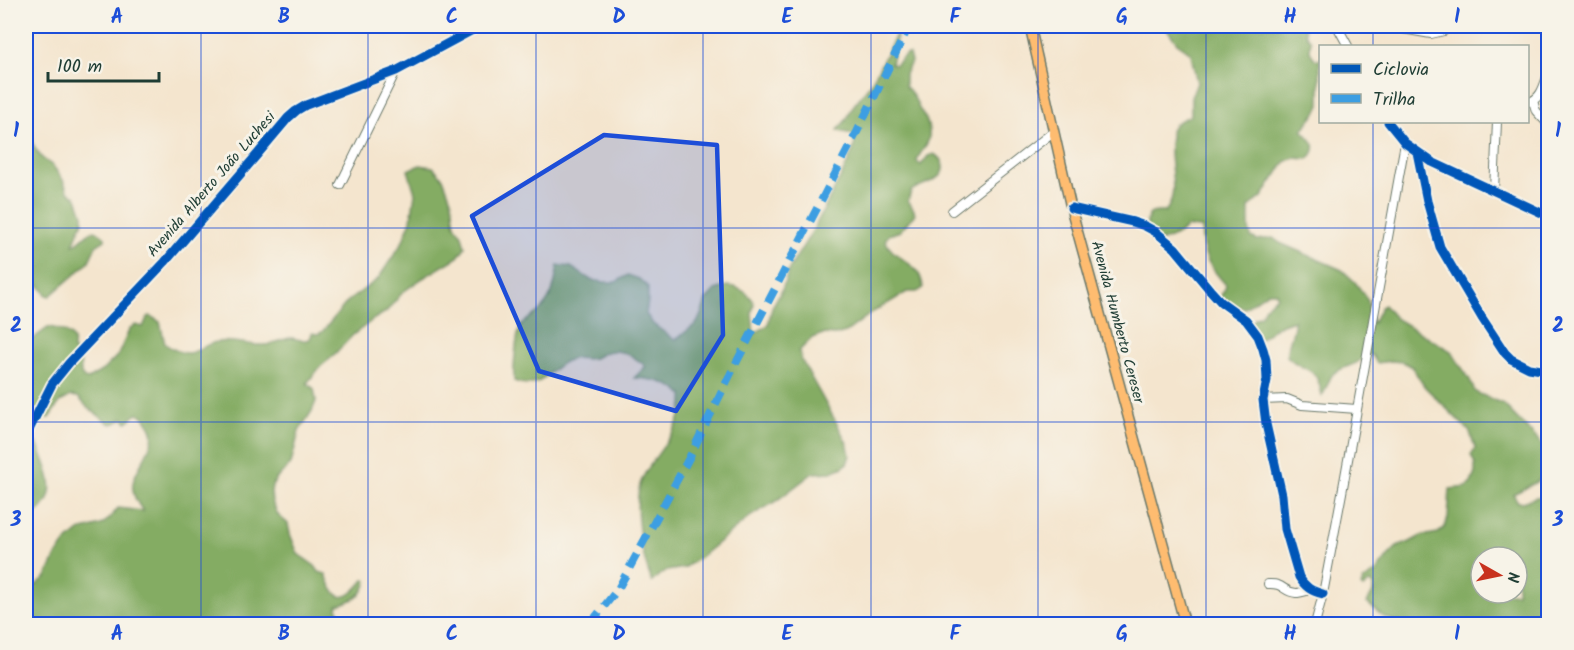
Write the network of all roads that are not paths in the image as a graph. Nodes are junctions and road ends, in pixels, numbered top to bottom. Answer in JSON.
{"nodes":[{"id":1,"x":480,"y":26,"type":"edge"},
{"id":2,"x":1030,"y":26,"type":"edge"},
{"id":3,"x":1337,"y":26,"type":"edge"},
{"id":4,"x":1386,"y":26,"type":"edge"},
{"id":5,"x":1450,"y":26,"type":"edge"},
{"id":6,"x":1347,"y":45,"type":"edge"},
{"id":7,"x":396,"y":71,"type":"junction"},
{"id":8,"x":1548,"y":74,"type":"edge"},
{"id":9,"x":1530,"y":102,"type":"edge"},
{"id":10,"x":1389,"y":123,"type":"edge"},
{"id":11,"x":1497,"y":123,"type":"edge"},
{"id":12,"x":1548,"y":124,"type":"edge"},
{"id":13,"x":1053,"y":132,"type":"junction"},
{"id":14,"x":1405,"y":142,"type":"junction"},
{"id":15,"x":1417,"y":152,"type":"junction"},
{"id":16,"x":340,"y":185,"type":"dead end"},
{"id":17,"x":1494,"y":191,"type":"junction"},
{"id":18,"x":1071,"y":208,"type":"junction"},
{"id":19,"x":952,"y":211,"type":"dead end"},
{"id":20,"x":1548,"y":216,"type":"edge"},
{"id":21,"x":1548,"y":371,"type":"edge"},
{"id":22,"x":1263,"y":400,"type":"junction"},
{"id":23,"x":1357,"y":409,"type":"junction"},
{"id":24,"x":26,"y":436,"type":"edge"},
{"id":25,"x":1268,"y":584,"type":"dead end"},
{"id":26,"x":1311,"y":590,"type":"junction"},
{"id":27,"x":1323,"y":594,"type":"junction"},
{"id":28,"x":1185,"y":624,"type":"edge"},
{"id":29,"x":1315,"y":624,"type":"edge"}],
"edges":[{"from":1,"to":7,"type":"street","name":"Avenida Alberto João Luchesi"},
{"from":2,"to":13,"type":"main road","name":"Avenida Humberto Cereser"},
{"from":3,"to":6,"type":"street"},
{"from":4,"to":5,"type":"street"},
{"from":7,"to":16,"type":"street"},
{"from":7,"to":24,"type":"street","name":"Avenida Alberto João Luchesi"},
{"from":8,"to":9,"type":"street"},
{"from":9,"to":12,"type":"street"},
{"from":10,"to":14,"type":"street"},
{"from":11,"to":17,"type":"street"},
{"from":13,"to":18,"type":"main road","name":"Avenida Humberto Cereser"},
{"from":13,"to":19,"type":"street"},
{"from":14,"to":15,"type":"street"},
{"from":14,"to":23,"type":"street"},
{"from":15,"to":17,"type":"street"},
{"from":15,"to":21,"type":"street"},
{"from":17,"to":20,"type":"street"},
{"from":18,"to":22,"type":"street"},
{"from":18,"to":28,"type":"main road","name":"Avenida Humberto Cereser"},
{"from":22,"to":23,"type":"street"},
{"from":22,"to":26,"type":"street"},
{"from":23,"to":27,"type":"street"},
{"from":25,"to":26,"type":"street"},
{"from":26,"to":27,"type":"street"},
{"from":27,"to":29,"type":"street"}]}
